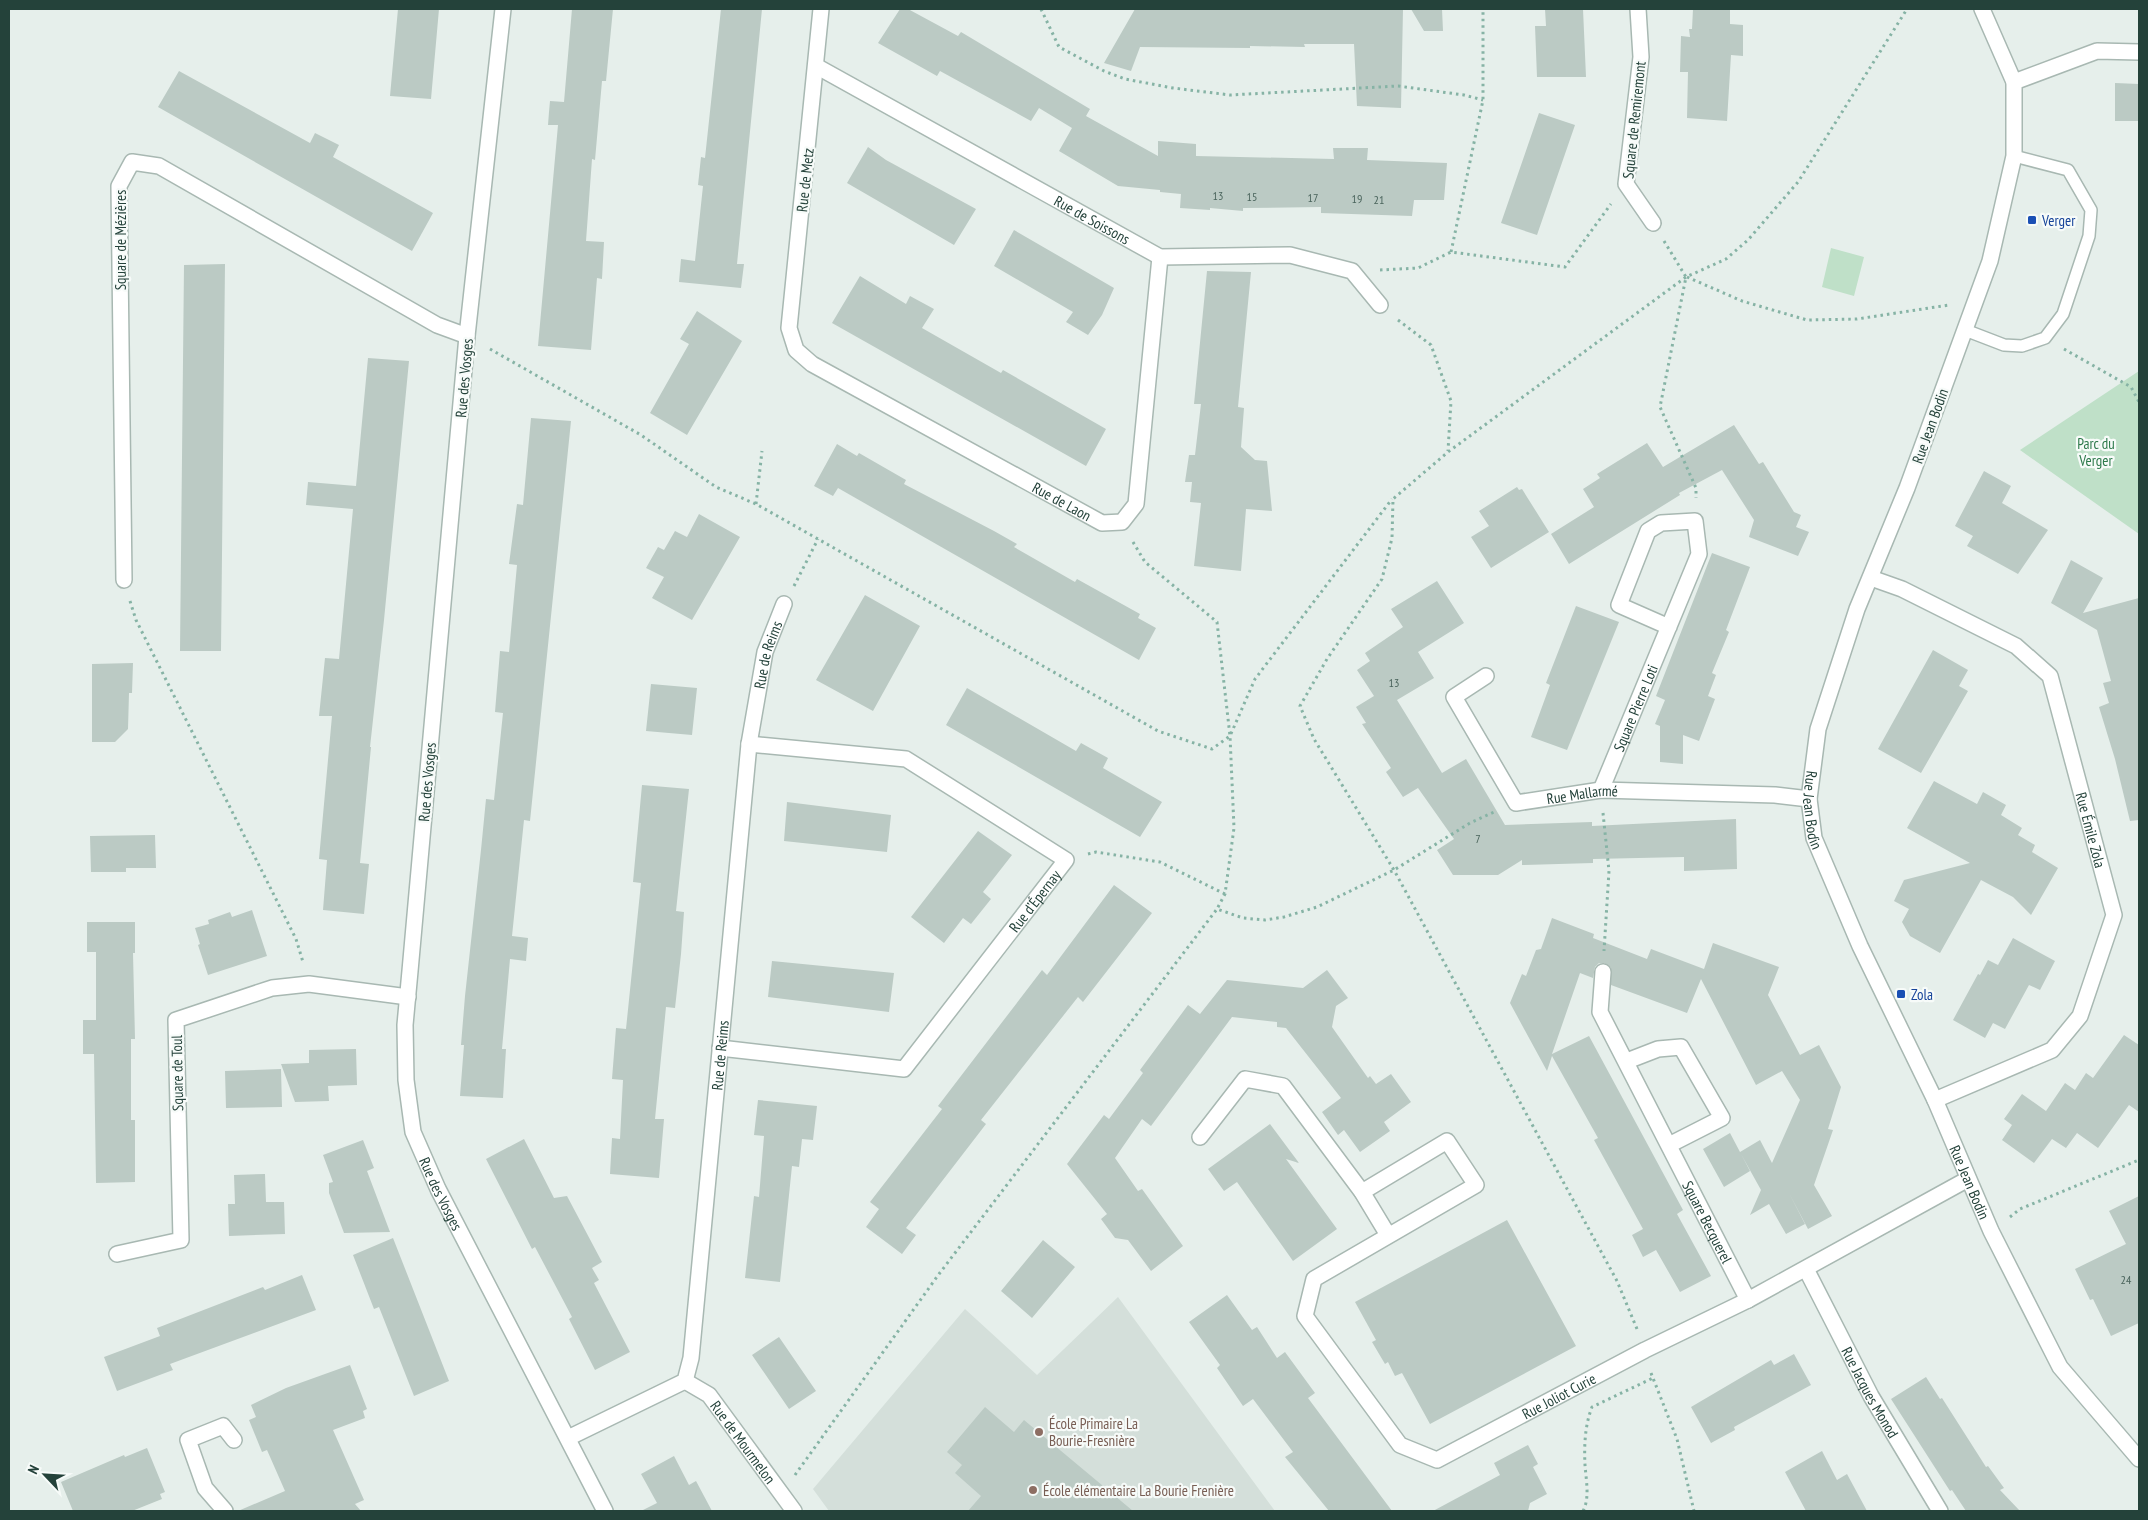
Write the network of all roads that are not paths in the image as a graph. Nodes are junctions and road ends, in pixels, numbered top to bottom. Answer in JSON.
{"nodes":[{"id":1,"x":503,"y":9,"type":"edge"},
{"id":2,"x":822,"y":9,"type":"edge"},
{"id":3,"x":1638,"y":9,"type":"edge"},
{"id":4,"x":1982,"y":9,"type":"edge"},
{"id":5,"x":2139,"y":52,"type":"edge"},
{"id":6,"x":816,"y":66,"type":"junction"},
{"id":7,"x":2014,"y":82,"type":"junction"},
{"id":8,"x":2014,"y":156,"type":"junction"},
{"id":9,"x":1653,"y":223,"type":"road end"},
{"id":10,"x":1160,"y":257,"type":"junction"},
{"id":11,"x":1380,"y":306,"type":"road end"},
{"id":12,"x":1964,"y":330,"type":"junction"},
{"id":13,"x":467,"y":336,"type":"junction"},
{"id":14,"x":796,"y":350,"type":"joint"},
{"id":15,"x":1871,"y":578,"type":"junction"},
{"id":16,"x":124,"y":580,"type":"road end"},
{"id":17,"x":784,"y":604,"type":"road end"},
{"id":18,"x":1669,"y":627,"type":"junction"},
{"id":19,"x":1486,"y":676,"type":"dead end"},
{"id":20,"x":749,"y":744,"type":"junction"},
{"id":21,"x":1601,"y":790,"type":"junction"},
{"id":22,"x":1810,"y":799,"type":"junction"},
{"id":23,"x":1603,"y":972,"type":"road end"},
{"id":24,"x":408,"y":997,"type":"junction"},
{"id":25,"x":720,"y":1048,"type":"junction"},
{"id":26,"x":1627,"y":1061,"type":"junction"},
{"id":27,"x":1935,"y":1100,"type":"junction"},
{"id":28,"x":1200,"y":1137,"type":"dead end"},
{"id":29,"x":1669,"y":1145,"type":"junction"},
{"id":30,"x":1968,"y":1179,"type":"junction"},
{"id":31,"x":1362,"y":1192,"type":"junction"},
{"id":32,"x":1388,"y":1235,"type":"junction"},
{"id":33,"x":118,"y":1254,"type":"dead end"},
{"id":34,"x":1806,"y":1269,"type":"junction"},
{"id":35,"x":1748,"y":1300,"type":"junction"},
{"id":36,"x":685,"y":1381,"type":"junction"},
{"id":37,"x":568,"y":1438,"type":"junction"},
{"id":38,"x":234,"y":1440,"type":"dead end"},
{"id":39,"x":2139,"y":1459,"type":"edge"},
{"id":40,"x":225,"y":1511,"type":"edge"},
{"id":41,"x":605,"y":1511,"type":"edge"},
{"id":42,"x":794,"y":1511,"type":"edge"},
{"id":43,"x":1940,"y":1511,"type":"edge"}],
"edges":[{"from":1,"to":13,"type":"street","name":"Rue des Vosges"},
{"from":2,"to":6,"type":"street","name":"Rue de Metz"},
{"from":3,"to":9,"type":"street","name":"Square de Remiremont"},
{"from":4,"to":7,"type":"street"},
{"from":5,"to":7,"type":"street"},
{"from":6,"to":10,"type":"street","name":"Rue de Soissons"},
{"from":6,"to":14,"type":"street","name":"Rue de Metz"},
{"from":7,"to":8,"type":"street","name":"Rue Jean Bodin"},
{"from":8,"to":12,"type":"street","name":"Rue Jean Bodin"},
{"from":8,"to":12,"type":"lane"},
{"from":10,"to":11,"type":"street","name":"Rue de Soissons"},
{"from":10,"to":14,"type":"street","name":"Rue de Laon"},
{"from":12,"to":15,"type":"street","name":"Rue Jean Bodin"},
{"from":13,"to":16,"type":"street","name":"Square de Mézières"},
{"from":13,"to":24,"type":"street","name":"Rue des Vosges"},
{"from":15,"to":22,"type":"street","name":"Rue Jean Bodin"},
{"from":15,"to":27,"type":"street","name":"Rue Émile Zola"},
{"from":17,"to":20,"type":"street","name":"Rue de Reims"},
{"from":18,"to":18,"type":"street","name":"Square Pierre Loti"},
{"from":18,"to":21,"type":"street","name":"Square Pierre Loti"},
{"from":19,"to":21,"type":"street","name":"Rue Mallarmé"},
{"from":20,"to":25,"type":"street","name":"Rue de Reims"},
{"from":20,"to":25,"type":"street","name":"Rue d’Épernay"},
{"from":21,"to":22,"type":"street","name":"Rue Mallarmé"},
{"from":22,"to":27,"type":"street","name":"Rue Jean Bodin"},
{"from":23,"to":26,"type":"street","name":"Square Becquerel"},
{"from":24,"to":33,"type":"street","name":"Square de Toul"},
{"from":24,"to":37,"type":"street","name":"Rue des Vosges"},
{"from":25,"to":36,"type":"street","name":"Rue de Reims"},
{"from":26,"to":29,"type":"street","name":"Square Becquerel"},
{"from":26,"to":29,"type":"street"},
{"from":27,"to":30,"type":"street","name":"Rue Jean Bodin"},
{"from":28,"to":31,"type":"street"},
{"from":29,"to":35,"type":"street","name":"Square Becquerel"},
{"from":30,"to":34,"type":"street","name":"Rue Joliot Curie"},
{"from":30,"to":39,"type":"street","name":"Rue Jean Bodin"},
{"from":31,"to":32,"type":"street"},
{"from":31,"to":32,"type":"street","name":"Rue Joliot Curie"},
{"from":32,"to":35,"type":"street","name":"Rue Joliot Curie"},
{"from":34,"to":35,"type":"street","name":"Rue Joliot Curie"},
{"from":34,"to":43,"type":"street","name":"Rue Jacques Monod"},
{"from":36,"to":37,"type":"street"},
{"from":36,"to":42,"type":"street","name":"Rue de Mourmelon"},
{"from":37,"to":41,"type":"street","name":"Rue des Vosges"},
{"from":38,"to":40,"type":"street"}]}
